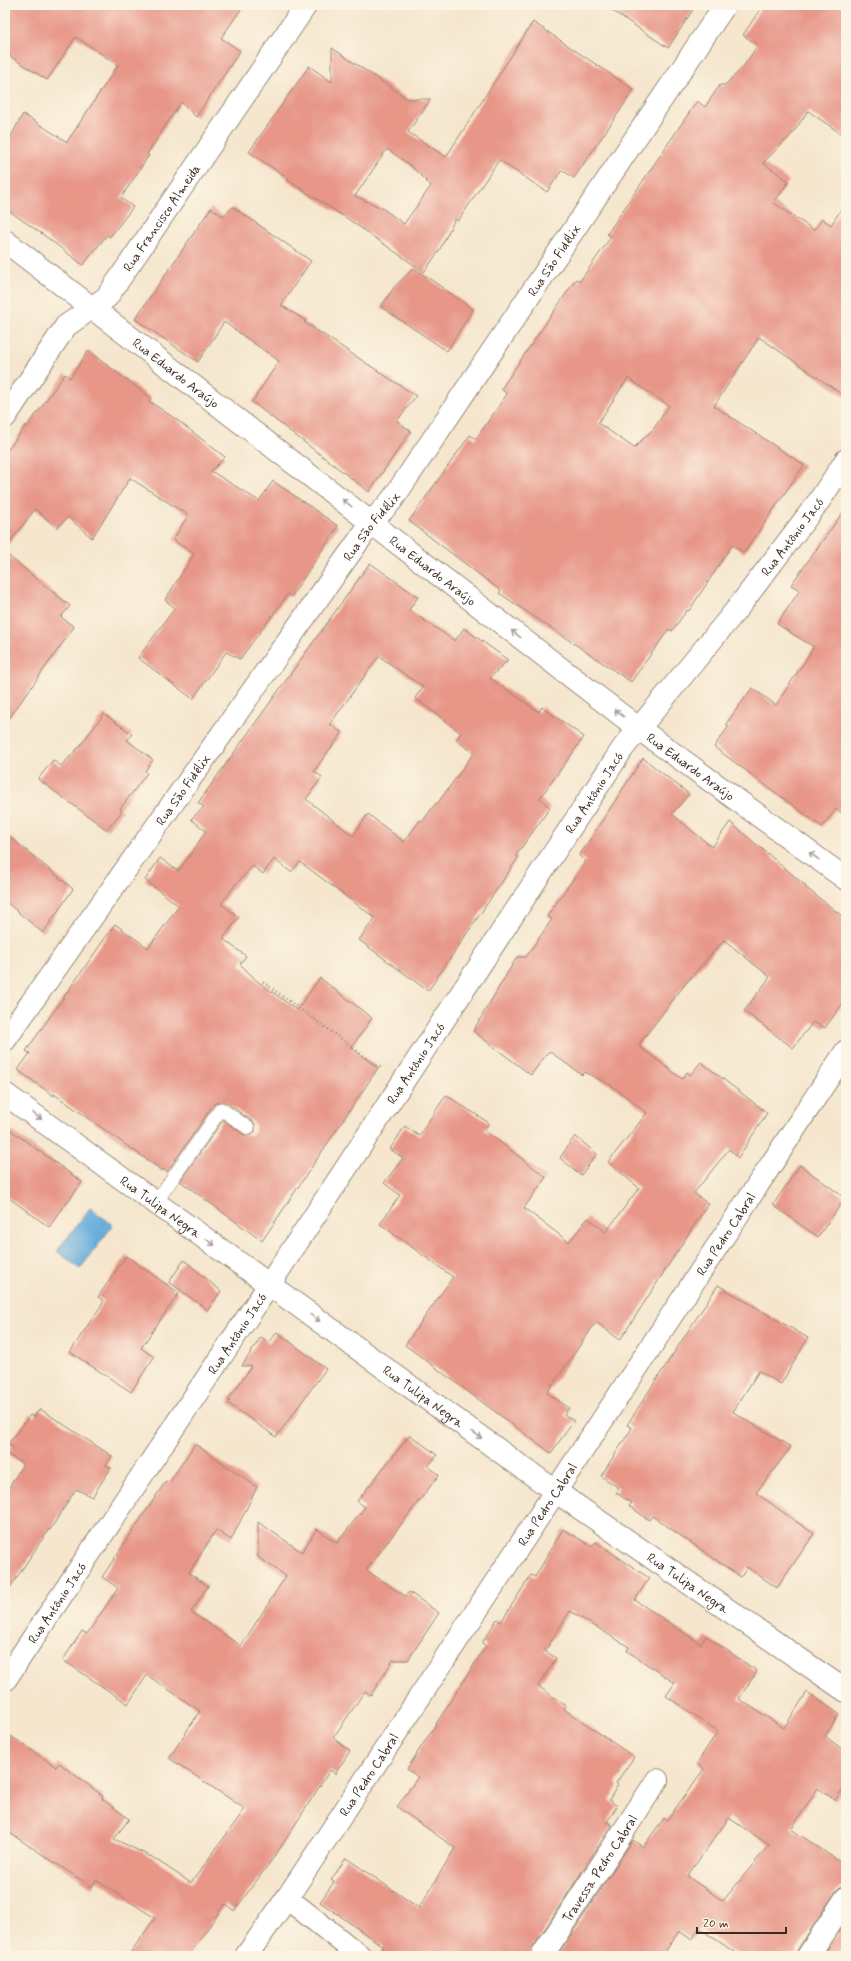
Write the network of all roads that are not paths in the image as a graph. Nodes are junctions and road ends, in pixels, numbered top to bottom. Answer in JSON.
{"nodes":[{"id":1,"x":306,"y":5,"type":"edge"},
{"id":2,"x":725,"y":5,"type":"edge"},
{"id":3,"x":5,"y":241,"type":"edge"},
{"id":4,"x":93,"y":307,"type":"junction"},
{"id":5,"x":5,"y":417,"type":"edge"},
{"id":6,"x":846,"y":460,"type":"edge"},
{"id":7,"x":372,"y":522,"type":"junction"},
{"id":8,"x":638,"y":728,"type":"junction"},
{"id":9,"x":846,"y":879,"type":"edge"},
{"id":10,"x":5,"y":1040,"type":"edge"},
{"id":11,"x":846,"y":1051,"type":"edge"},
{"id":12,"x":5,"y":1094,"type":"edge"},
{"id":13,"x":248,"y":1128,"type":"dead end"},
{"id":14,"x":156,"y":1202,"type":"junction"},
{"id":15,"x":269,"y":1284,"type":"junction"},
{"id":16,"x":555,"y":1491,"type":"junction"},
{"id":17,"x":5,"y":1680,"type":"edge"},
{"id":18,"x":846,"y":1692,"type":"edge"},
{"id":19,"x":657,"y":1780,"type":"dead end"},
{"id":20,"x":287,"y":1898,"type":"junction"},
{"id":21,"x":846,"y":1898,"type":"edge"},
{"id":22,"x":246,"y":1956,"type":"edge"},
{"id":23,"x":360,"y":1956,"type":"edge"},
{"id":24,"x":542,"y":1956,"type":"edge"},
{"id":25,"x":808,"y":1956,"type":"edge"}],
"edges":[{"from":1,"to":4,"type":"street","name":"Rua Francisco Almeida"},
{"from":2,"to":7,"type":"street","name":"Rua São Fidélix"},
{"from":3,"to":4,"type":"street","name":"Rua Eduardo Araújo"},
{"from":4,"to":5,"type":"street","name":"Rua Francisco Almeida"},
{"from":7,"to":4,"type":"street","name":"Rua Eduardo Araújo","one_way":true},
{"from":6,"to":8,"type":"street","name":"Rua Antônio Jacó"},
{"from":8,"to":7,"type":"street","name":"Rua Eduardo Araújo","one_way":true},
{"from":7,"to":10,"type":"street","name":"Rua São Fidélix"},
{"from":9,"to":8,"type":"street","name":"Rua Eduardo Araújo","one_way":true},
{"from":8,"to":15,"type":"street","name":"Rua Antônio Jacó"},
{"from":11,"to":16,"type":"street","name":"Rua Pedro Cabral"},
{"from":12,"to":14,"type":"street","name":"Rua Tulipa Negra","one_way":true},
{"from":13,"to":14,"type":"lane"},
{"from":14,"to":15,"type":"street","name":"Rua Tulipa Negra","one_way":true},
{"from":15,"to":16,"type":"street","name":"Rua Tulipa Negra","one_way":true},
{"from":15,"to":17,"type":"street","name":"Rua Antônio Jacó"},
{"from":16,"to":18,"type":"street","name":"Rua Tulipa Negra"},
{"from":16,"to":20,"type":"street","name":"Rua Pedro Cabral"},
{"from":19,"to":24,"type":"street","name":"Travessa Pedro Cabral"},
{"from":20,"to":22,"type":"street","name":"Rua Pedro Cabral"},
{"from":20,"to":23,"type":"street"},
{"from":21,"to":25,"type":"street"}]}
